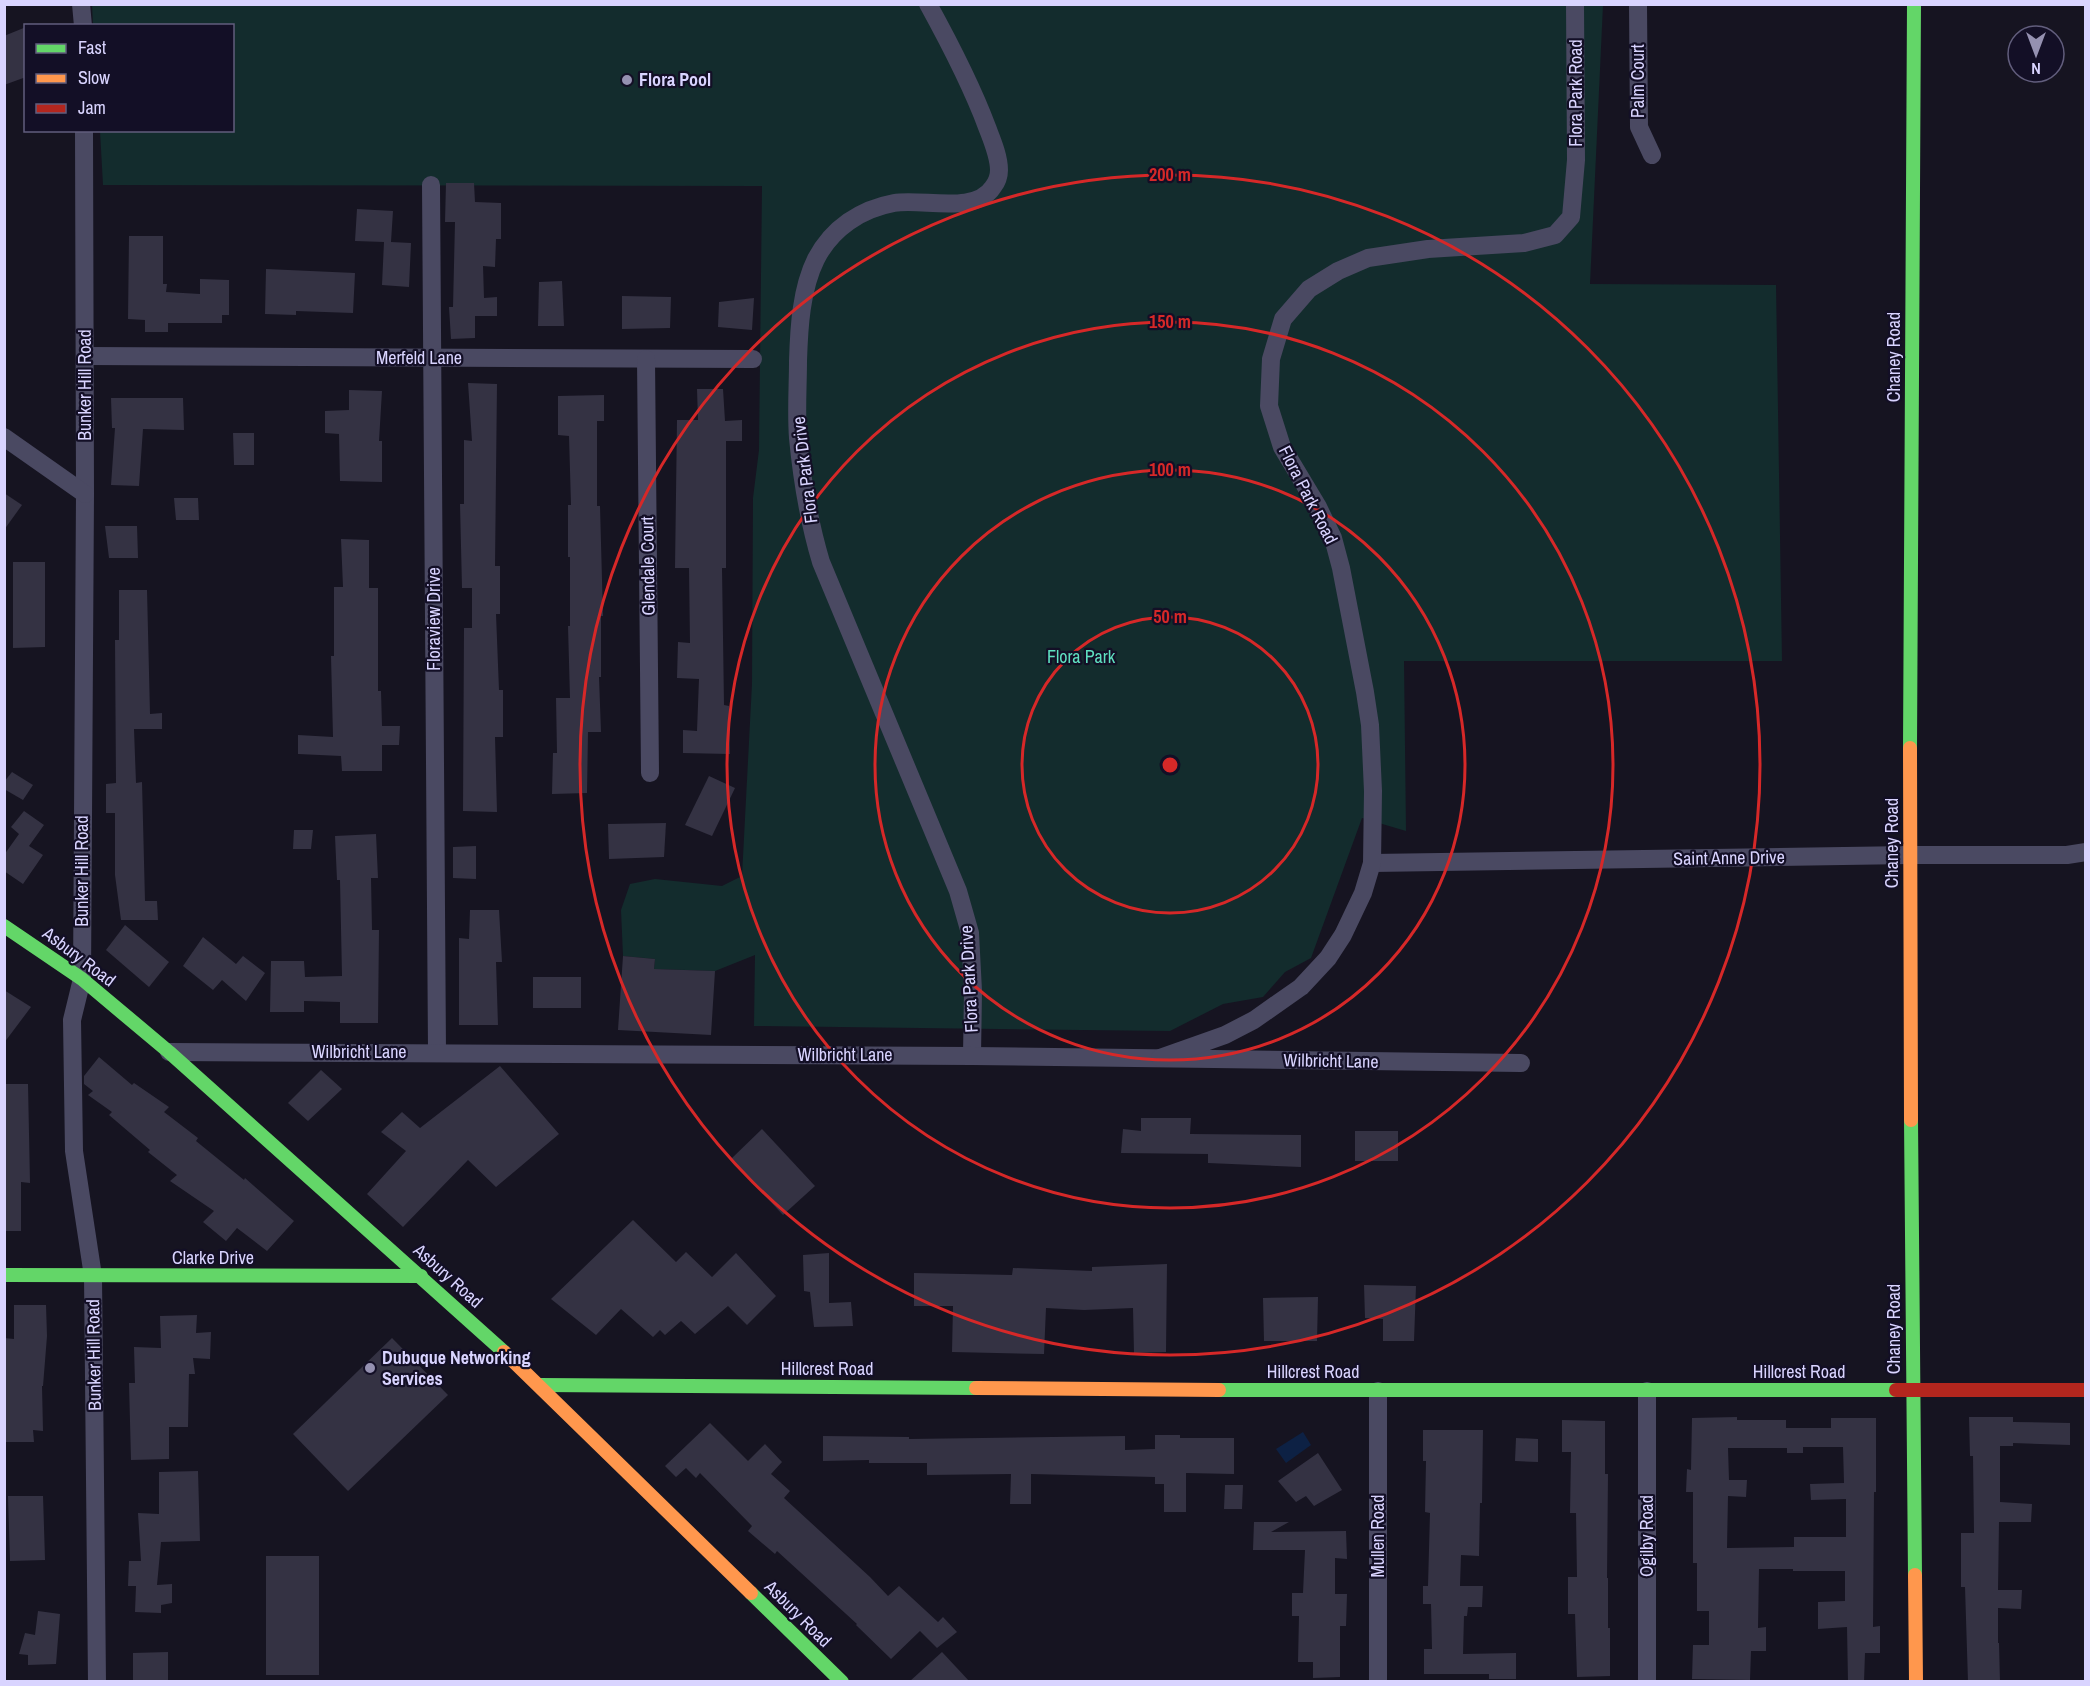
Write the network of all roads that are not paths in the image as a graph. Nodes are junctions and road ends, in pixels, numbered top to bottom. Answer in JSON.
{"nodes":[{"id":1,"x":81,"y":4,"type":"edge"},
{"id":2,"x":928,"y":4,"type":"edge"},
{"id":3,"x":1575,"y":4,"type":"edge"},
{"id":4,"x":1638,"y":4,"type":"edge"},
{"id":5,"x":1914,"y":4,"type":"edge"},
{"id":6,"x":83,"y":24,"type":"edge"},
{"id":7,"x":84,"y":132,"type":"edge"},
{"id":8,"x":1652,"y":155,"type":"dead end"},
{"id":9,"x":431,"y":185,"type":"dead end"},
{"id":10,"x":85,"y":357,"type":"junction"},
{"id":11,"x":432,"y":358,"type":"junction"},
{"id":12,"x":646,"y":359,"type":"junction"},
{"id":13,"x":753,"y":359,"type":"dead end"},
{"id":14,"x":4,"y":436,"type":"edge"},
{"id":15,"x":85,"y":495,"type":"junction"},
{"id":16,"x":650,"y":773,"type":"dead end"},
{"id":17,"x":2085,"y":852,"type":"edge"},
{"id":18,"x":1910,"y":855,"type":"junction"},
{"id":19,"x":1372,"y":863,"type":"junction"},
{"id":20,"x":4,"y":926,"type":"edge"},
{"id":21,"x":82,"y":979,"type":"junction"},
{"id":22,"x":169,"y":1052,"type":"junction"},
{"id":23,"x":437,"y":1052,"type":"junction"},
{"id":24,"x":972,"y":1056,"type":"junction"},
{"id":25,"x":1160,"y":1058,"type":"junction"},
{"id":26,"x":1521,"y":1063,"type":"dead end"},
{"id":27,"x":4,"y":1275,"type":"edge"},
{"id":28,"x":93,"y":1276,"type":"junction"},
{"id":29,"x":421,"y":1276,"type":"junction"},
{"id":30,"x":540,"y":1385,"type":"junction"},
{"id":31,"x":1913,"y":1390,"type":"junction"},
{"id":32,"x":2085,"y":1390,"type":"edge"},
{"id":33,"x":1378,"y":1391,"type":"junction"},
{"id":34,"x":1647,"y":1391,"type":"junction"},
{"id":35,"x":97,"y":1682,"type":"edge"},
{"id":36,"x":842,"y":1682,"type":"edge"},
{"id":37,"x":1378,"y":1682,"type":"edge"},
{"id":38,"x":1647,"y":1682,"type":"edge"},
{"id":39,"x":1916,"y":1682,"type":"edge"}],
"edges":[{"from":1,"to":6,"type":"street"},
{"from":2,"to":24,"type":"street","name":"Flora Park Drive"},
{"from":3,"to":19,"type":"street","name":"Flora Park Road"},
{"from":4,"to":8,"type":"street","name":"Palm Court"},
{"from":5,"to":18,"type":"street","name":"Chaney Road"},
{"from":7,"to":10,"type":"street","name":"Bunker Hill Road"},
{"from":9,"to":11,"type":"street","name":"Floraview Drive"},
{"from":10,"to":11,"type":"street","name":"Merfeld Lane"},
{"from":10,"to":15,"type":"street","name":"Bunker Hill Road"},
{"from":11,"to":12,"type":"street","name":"Merfeld Lane"},
{"from":11,"to":23,"type":"street","name":"Floraview Drive"},
{"from":12,"to":13,"type":"street","name":"Merfeld Lane"},
{"from":12,"to":16,"type":"street","name":"Glendale Court"},
{"from":14,"to":15,"type":"street"},
{"from":15,"to":21,"type":"street","name":"Bunker Hill Road"},
{"from":17,"to":18,"type":"street","name":"Saint Anne Drive"},
{"from":18,"to":19,"type":"street","name":"Saint Anne Drive"},
{"from":18,"to":31,"type":"street","name":"Chaney Road"},
{"from":19,"to":25,"type":"street","name":"Flora Park Road"},
{"from":20,"to":21,"type":"street","name":"Asbury Road"},
{"from":21,"to":22,"type":"street","name":"Asbury Road"},
{"from":21,"to":28,"type":"street","name":"Bunker Hill Road"},
{"from":22,"to":23,"type":"street","name":"Wilbricht Lane"},
{"from":22,"to":29,"type":"street","name":"Asbury Road"},
{"from":23,"to":24,"type":"street","name":"Wilbricht Lane"},
{"from":24,"to":25,"type":"street","name":"Wilbricht Lane"},
{"from":25,"to":26,"type":"street","name":"Wilbricht Lane"},
{"from":27,"to":28,"type":"street","name":"Clarke Drive"},
{"from":28,"to":29,"type":"street","name":"Clarke Drive"},
{"from":28,"to":35,"type":"street","name":"Bunker Hill Road"},
{"from":29,"to":30,"type":"street","name":"Asbury Road"},
{"from":30,"to":33,"type":"street","name":"Hillcrest Road"},
{"from":30,"to":36,"type":"street","name":"Asbury Road"},
{"from":31,"to":32,"type":"street","name":"Hillcrest Road"},
{"from":31,"to":34,"type":"street","name":"Hillcrest Road"},
{"from":31,"to":39,"type":"street","name":"Chaney Road"},
{"from":33,"to":34,"type":"street","name":"Hillcrest Road"},
{"from":33,"to":37,"type":"street","name":"Mullen Road"},
{"from":34,"to":38,"type":"street","name":"Ogilby Road"}]}
